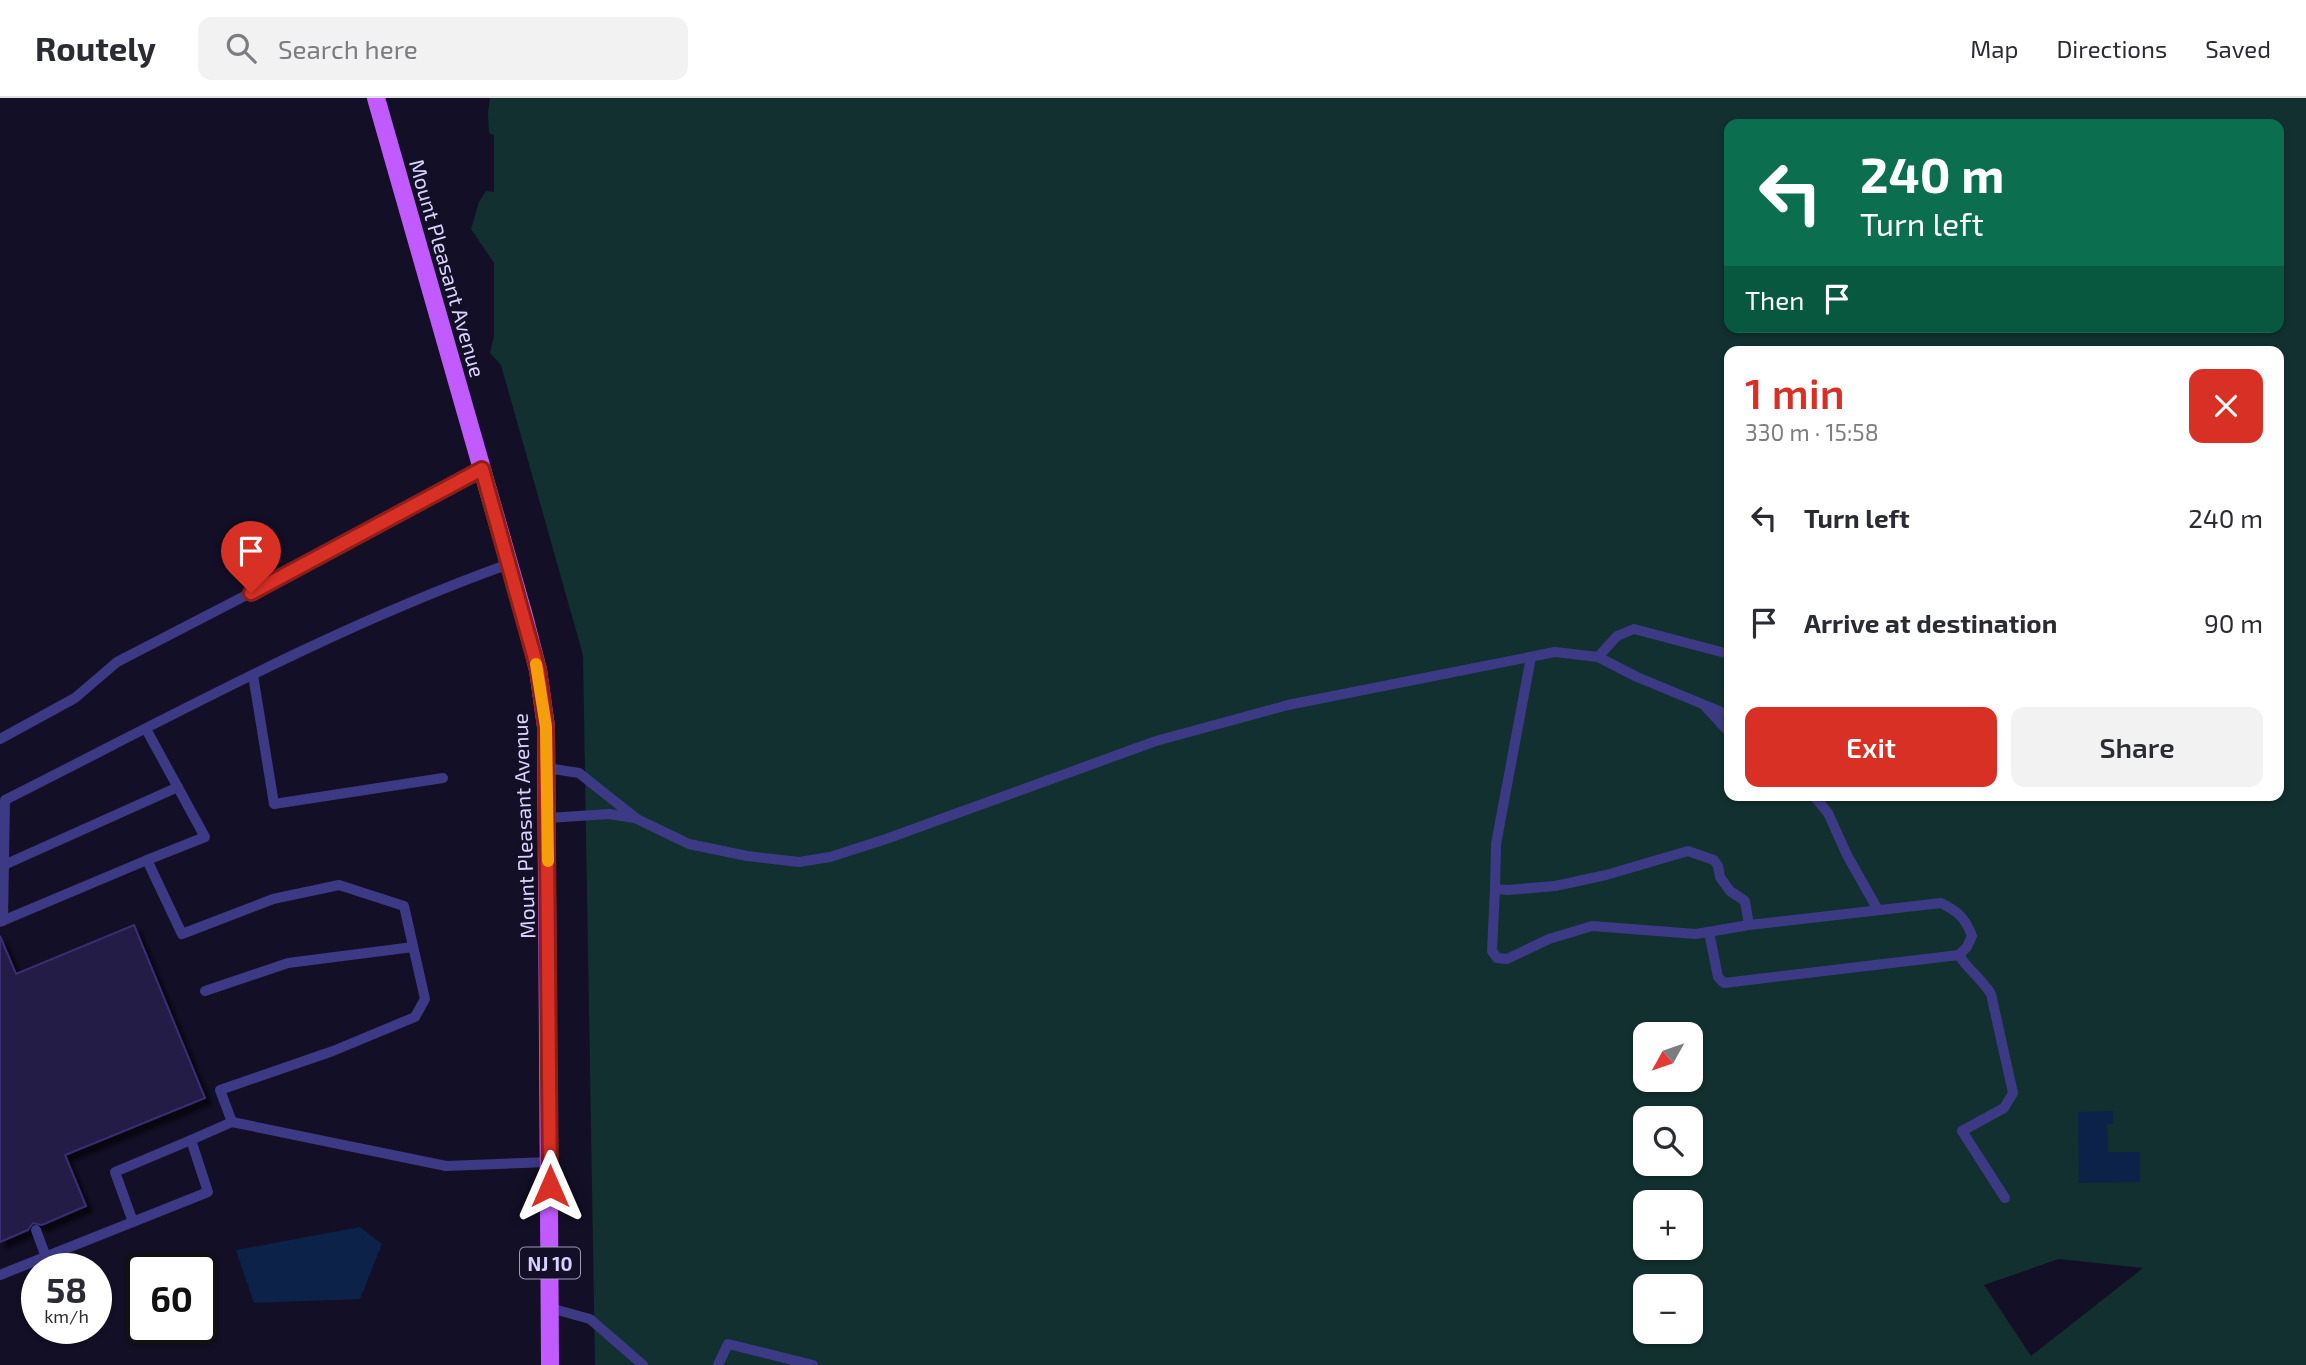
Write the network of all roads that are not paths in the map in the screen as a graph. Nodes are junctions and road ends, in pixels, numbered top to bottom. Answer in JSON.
{"nodes":[{"id":1,"x":376,"y":98,"type":"edge"},
{"id":2,"x":482,"y":469,"type":"junction"},
{"id":3,"x":509,"y":564,"type":"junction"},
{"id":4,"x":1724,"y":652,"type":"edge"},
{"id":5,"x":1531,"y":657,"type":"junction"},
{"id":6,"x":1598,"y":657,"type":"junction"},
{"id":7,"x":253,"y":675,"type":"junction"},
{"id":8,"x":1703,"y":704,"type":"junction"},
{"id":9,"x":1724,"y":713,"type":"edge"},
{"id":10,"x":1724,"y":727,"type":"edge"},
{"id":11,"x":146,"y":729,"type":"junction"},
{"id":12,"x":0,"y":739,"type":"edge"},
{"id":13,"x":547,"y":768,"type":"junction"},
{"id":14,"x":443,"y":778,"type":"dead end"},
{"id":15,"x":178,"y":787,"type":"junction"},
{"id":16,"x":1818,"y":801,"type":"edge"},
{"id":17,"x":548,"y":818,"type":"junction"},
{"id":18,"x":637,"y":819,"type":"junction"},
{"id":19,"x":147,"y":860,"type":"junction"},
{"id":20,"x":4,"y":865,"type":"junction"},
{"id":21,"x":1494,"y":888,"type":"junction"},
{"id":22,"x":1878,"y":911,"type":"junction"},
{"id":23,"x":1,"y":921,"type":"edge"},
{"id":24,"x":1749,"y":925,"type":"junction"},
{"id":25,"x":1709,"y":932,"type":"junction"},
{"id":26,"x":413,"y":947,"type":"junction"},
{"id":27,"x":1959,"y":956,"type":"junction"},
{"id":28,"x":205,"y":991,"type":"dead end"},
{"id":29,"x":232,"y":1122,"type":"junction"},
{"id":30,"x":191,"y":1140,"type":"junction"},
{"id":31,"x":550,"y":1162,"type":"junction"},
{"id":32,"x":2005,"y":1198,"type":"dead end"},
{"id":33,"x":133,"y":1222,"type":"junction"},
{"id":34,"x":36,"y":1230,"type":"dead end"},
{"id":35,"x":45,"y":1253,"type":"edge"},
{"id":36,"x":56,"y":1253,"type":"edge"},
{"id":37,"x":21,"y":1267,"type":"edge"},
{"id":38,"x":0,"y":1275,"type":"edge"},
{"id":39,"x":550,"y":1308,"type":"junction"},
{"id":40,"x":550,"y":1365,"type":"edge"},
{"id":41,"x":643,"y":1365,"type":"edge"},
{"id":42,"x":718,"y":1365,"type":"edge"},
{"id":43,"x":813,"y":1365,"type":"edge"}],
"edges":[{"from":1,"to":2,"type":"main road","name":"Mount Pleasant Avenue","number":"NJ 10"},
{"from":2,"to":3,"type":"main road","name":"Mount Pleasant Avenue","number":"NJ 10"},
{"from":2,"to":12,"type":"lane"},
{"from":3,"to":7,"type":"lane"},
{"from":3,"to":13,"type":"main road","name":"Mount Pleasant Avenue","number":"NJ 10"},
{"from":4,"to":6,"type":"lane"},
{"from":5,"to":6,"type":"lane"},
{"from":5,"to":18,"type":"lane"},
{"from":5,"to":21,"type":"lane"},
{"from":6,"to":8,"type":"lane"},
{"from":7,"to":11,"type":"lane"},
{"from":7,"to":14,"type":"lane"},
{"from":8,"to":9,"type":"lane"},
{"from":8,"to":10,"type":"lane"},
{"from":11,"to":15,"type":"lane"},
{"from":11,"to":20,"type":"lane"},
{"from":13,"to":17,"type":"main road","name":"Mount Pleasant Avenue","number":"NJ 10"},
{"from":13,"to":18,"type":"lane"},
{"from":15,"to":19,"type":"lane"},
{"from":15,"to":20,"type":"lane"},
{"from":16,"to":22,"type":"lane"},
{"from":17,"to":18,"type":"lane"},
{"from":17,"to":31,"type":"main road","name":"Mount Pleasant Avenue","number":"NJ 10"},
{"from":19,"to":23,"type":"lane"},
{"from":19,"to":26,"type":"lane"},
{"from":20,"to":23,"type":"lane"},
{"from":21,"to":24,"type":"lane"},
{"from":21,"to":25,"type":"lane"},
{"from":22,"to":24,"type":"lane"},
{"from":22,"to":27,"type":"lane"},
{"from":24,"to":25,"type":"lane"},
{"from":25,"to":27,"type":"lane"},
{"from":26,"to":28,"type":"lane"},
{"from":26,"to":29,"type":"lane"},
{"from":27,"to":32,"type":"lane"},
{"from":29,"to":30,"type":"lane"},
{"from":29,"to":31,"type":"lane"},
{"from":30,"to":33,"type":"lane"},
{"from":30,"to":33,"type":"lane"},
{"from":31,"to":39,"type":"main road","name":"Mount Pleasant Avenue","number":"NJ 10"},
{"from":33,"to":36,"type":"lane"},
{"from":34,"to":35,"type":"lane"},
{"from":37,"to":38,"type":"lane"},
{"from":39,"to":40,"type":"main road","name":"Mount Pleasant Avenue","number":"NJ 10"},
{"from":39,"to":41,"type":"lane"},
{"from":42,"to":43,"type":"lane"}]}
